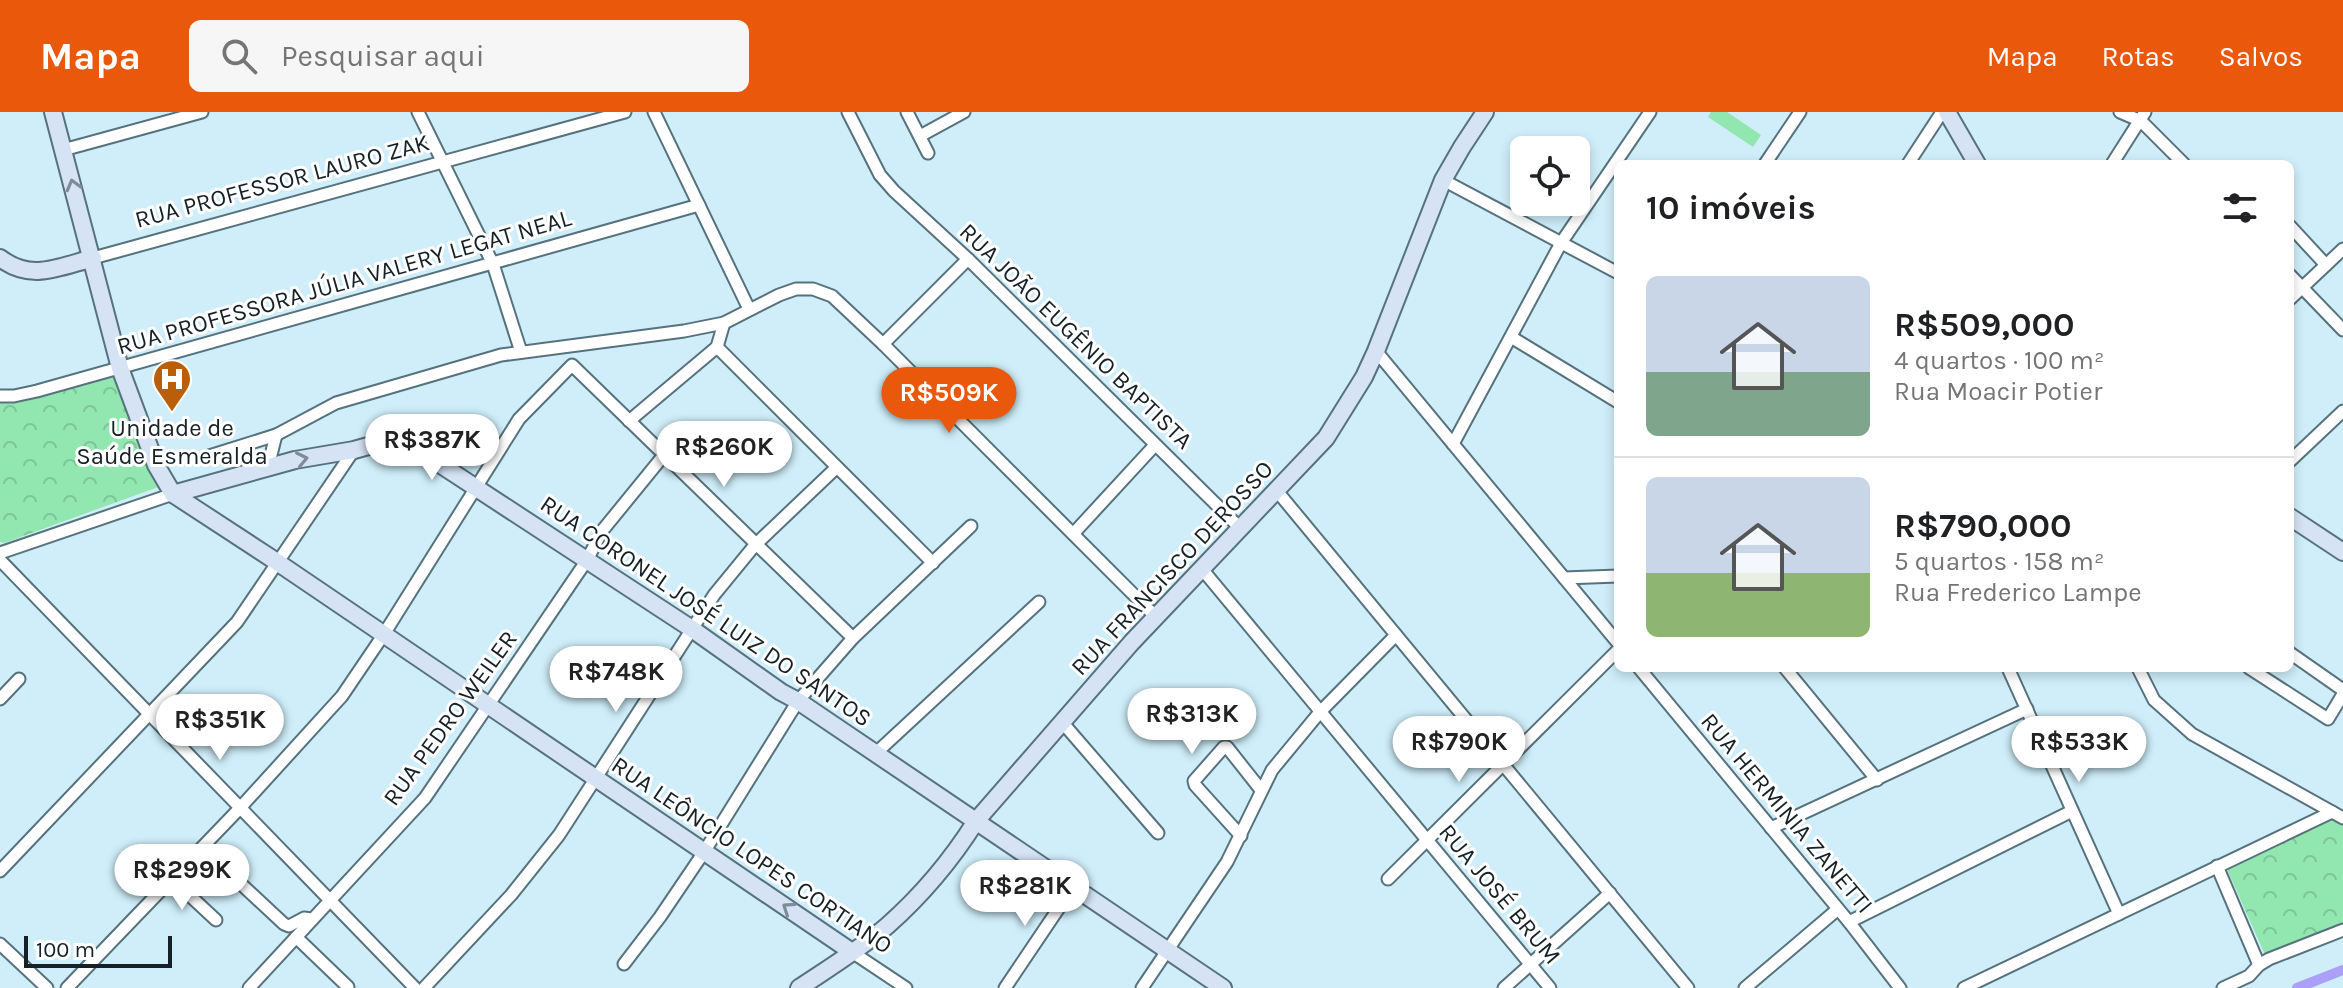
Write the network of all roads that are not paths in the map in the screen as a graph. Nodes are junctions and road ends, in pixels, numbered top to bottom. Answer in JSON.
{"nodes":[{"id":1,"x":53,"y":112,"type":"edge"},
{"id":2,"x":202,"y":112,"type":"edge"},
{"id":3,"x":418,"y":112,"type":"edge"},
{"id":4,"x":625,"y":112,"type":"edge"},
{"id":5,"x":654,"y":112,"type":"edge"},
{"id":6,"x":848,"y":112,"type":"edge"},
{"id":7,"x":907,"y":112,"type":"edge"},
{"id":8,"x":964,"y":112,"type":"edge"},
{"id":9,"x":1485,"y":112,"type":"edge"},
{"id":10,"x":1650,"y":112,"type":"edge"},
{"id":11,"x":1800,"y":112,"type":"edge"},
{"id":12,"x":1944,"y":112,"type":"edge"},
{"id":13,"x":2120,"y":112,"type":"edge"},
{"id":14,"x":2143,"y":116,"type":"edge"},
{"id":15,"x":920,"y":136,"type":"junction"},
{"id":16,"x":63,"y":150,"type":"junction"},
{"id":17,"x":928,"y":153,"type":"dead end"},
{"id":18,"x":1617,"y":160,"type":"edge"},
{"id":19,"x":1768,"y":160,"type":"edge"},
{"id":20,"x":1911,"y":160,"type":"edge"},
{"id":21,"x":1974,"y":160,"type":"edge"},
{"id":22,"x":2115,"y":160,"type":"edge"},
{"id":23,"x":2181,"y":160,"type":"edge"},
{"id":24,"x":443,"y":162,"type":"junction"},
{"id":25,"x":1614,"y":165,"type":"edge"},
{"id":26,"x":1443,"y":180,"type":"junction"},
{"id":27,"x":699,"y":205,"type":"junction"},
{"id":28,"x":2294,"y":230,"type":"edge"},
{"id":29,"x":1561,"y":243,"type":"junction"},
{"id":30,"x":2343,"y":249,"type":"edge"},
{"id":31,"x":0,"y":258,"type":"edge"},
{"id":32,"x":93,"y":258,"type":"junction"},
{"id":33,"x":968,"y":259,"type":"junction"},
{"id":34,"x":493,"y":264,"type":"junction"},
{"id":35,"x":2326,"y":265,"type":"junction"},
{"id":36,"x":1614,"y":271,"type":"edge"},
{"id":37,"x":2294,"y":279,"type":"edge"},
{"id":38,"x":2302,"y":288,"type":"junction"},
{"id":39,"x":2294,"y":295,"type":"edge"},
{"id":40,"x":749,"y":309,"type":"junction"},
{"id":41,"x":724,"y":323,"type":"junction"},
{"id":42,"x":2343,"y":330,"type":"edge"},
{"id":43,"x":1511,"y":337,"type":"junction"},
{"id":44,"x":883,"y":344,"type":"junction"},
{"id":45,"x":717,"y":347,"type":"junction"},
{"id":46,"x":1376,"y":351,"type":"junction"},
{"id":47,"x":521,"y":352,"type":"junction"},
{"id":48,"x":120,"y":368,"type":"junction"},
{"id":49,"x":0,"y":396,"type":"edge"},
{"id":50,"x":1614,"y":400,"type":"edge"},
{"id":51,"x":2343,"y":411,"type":"edge"},
{"id":52,"x":629,"y":421,"type":"junction"},
{"id":53,"x":274,"y":441,"type":"junction"},
{"id":54,"x":1453,"y":444,"type":"junction"},
{"id":55,"x":1155,"y":445,"type":"junction"},
{"id":56,"x":354,"y":450,"type":"junction"},
{"id":57,"x":664,"y":455,"type":"junction"},
{"id":58,"x":206,"y":457,"type":"dead end"},
{"id":59,"x":2294,"y":457,"type":"edge"},
{"id":60,"x":268,"y":464,"type":"junction"},
{"id":61,"x":836,"y":468,"type":"junction"},
{"id":62,"x":477,"y":488,"type":"junction"},
{"id":63,"x":1277,"y":491,"type":"junction"},
{"id":64,"x":173,"y":494,"type":"junction"},
{"id":65,"x":2294,"y":520,"type":"edge"},
{"id":66,"x":971,"y":526,"type":"dead end"},
{"id":67,"x":1241,"y":529,"type":"junction"},
{"id":68,"x":1073,"y":534,"type":"junction"},
{"id":69,"x":755,"y":545,"type":"junction"},
{"id":70,"x":2343,"y":552,"type":"edge"},
{"id":71,"x":0,"y":553,"type":"edge"},
{"id":72,"x":0,"y":560,"type":"edge"},
{"id":73,"x":587,"y":560,"type":"junction"},
{"id":74,"x":277,"y":562,"type":"junction"},
{"id":75,"x":933,"y":563,"type":"junction"},
{"id":76,"x":1202,"y":569,"type":"junction"},
{"id":77,"x":1614,"y":576,"type":"edge"},
{"id":78,"x":1564,"y":578,"type":"junction"},
{"id":79,"x":1039,"y":602,"type":"dead end"},
{"id":80,"x":1156,"y":617,"type":"junction"},
{"id":81,"x":692,"y":629,"type":"junction"},
{"id":82,"x":384,"y":634,"type":"junction"},
{"id":83,"x":1396,"y":635,"type":"junction"},
{"id":84,"x":853,"y":638,"type":"junction"},
{"id":85,"x":1614,"y":638,"type":"edge"},
{"id":86,"x":1614,"y":654,"type":"edge"},
{"id":87,"x":2294,"y":656,"type":"edge"},
{"id":88,"x":1642,"y":672,"type":"edge"},
{"id":89,"x":1788,"y":672,"type":"edge"},
{"id":90,"x":2010,"y":672,"type":"edge"},
{"id":91,"x":2140,"y":672,"type":"edge"},
{"id":92,"x":2255,"y":672,"type":"edge"},
{"id":93,"x":19,"y":679,"type":"dead end"},
{"id":94,"x":2343,"y":692,"type":"edge"},
{"id":95,"x":0,"y":699,"type":"edge"},
{"id":96,"x":798,"y":701,"type":"junction"},
{"id":97,"x":488,"y":705,"type":"junction"},
{"id":98,"x":2027,"y":709,"type":"junction"},
{"id":99,"x":1320,"y":712,"type":"junction"},
{"id":100,"x":149,"y":715,"type":"junction"},
{"id":101,"x":1062,"y":722,"type":"junction"},
{"id":102,"x":876,"y":753,"type":"junction"},
{"id":103,"x":1503,"y":764,"type":"junction"},
{"id":104,"x":595,"y":778,"type":"junction"},
{"id":105,"x":1877,"y":780,"type":"junction"},
{"id":106,"x":1261,"y":790,"type":"junction"},
{"id":107,"x":240,"y":808,"type":"junction"},
{"id":108,"x":2072,"y":811,"type":"junction"},
{"id":109,"x":2337,"y":815,"type":"edge"},
{"id":110,"x":976,"y":821,"type":"junction"},
{"id":111,"x":1771,"y":828,"type":"junction"},
{"id":112,"x":1158,"y":833,"type":"dead end"},
{"id":113,"x":1241,"y":836,"type":"junction"},
{"id":114,"x":1427,"y":841,"type":"junction"},
{"id":115,"x":704,"y":852,"type":"junction"},
{"id":116,"x":2217,"y":866,"type":"junction"},
{"id":117,"x":0,"y":871,"type":"edge"},
{"id":118,"x":172,"y":879,"type":"junction"},
{"id":119,"x":1388,"y":879,"type":"dead end"},
{"id":120,"x":240,"y":883,"type":"dead end"},
{"id":121,"x":1073,"y":887,"type":"junction"},
{"id":122,"x":1610,"y":893,"type":"junction"},
{"id":123,"x":330,"y":900,"type":"junction"},
{"id":124,"x":1838,"y":909,"type":"junction"},
{"id":125,"x":2119,"y":914,"type":"junction"},
{"id":126,"x":312,"y":919,"type":"junction"},
{"id":127,"x":216,"y":920,"type":"dead end"},
{"id":128,"x":1849,"y":922,"type":"junction"},
{"id":129,"x":2343,"y":930,"type":"edge"},
{"id":130,"x":296,"y":937,"type":"junction"},
{"id":131,"x":0,"y":944,"type":"edge"},
{"id":132,"x":1168,"y":950,"type":"junction"},
{"id":133,"x":852,"y":952,"type":"junction"},
{"id":134,"x":624,"y":964,"type":"dead end"},
{"id":135,"x":1531,"y":965,"type":"junction"},
{"id":136,"x":2259,"y":965,"type":"junction"},
{"id":137,"x":348,"y":987,"type":"edge"},
{"id":138,"x":47,"y":988,"type":"edge"},
{"id":139,"x":67,"y":988,"type":"edge"},
{"id":140,"x":249,"y":988,"type":"edge"},
{"id":141,"x":415,"y":988,"type":"edge"},
{"id":142,"x":424,"y":988,"type":"edge"},
{"id":143,"x":799,"y":988,"type":"edge"},
{"id":144,"x":906,"y":988,"type":"edge"},
{"id":145,"x":1005,"y":988,"type":"edge"},
{"id":146,"x":1142,"y":988,"type":"edge"},
{"id":147,"x":1223,"y":988,"type":"edge"},
{"id":148,"x":1504,"y":988,"type":"edge"},
{"id":149,"x":1550,"y":988,"type":"edge"},
{"id":150,"x":1688,"y":988,"type":"edge"},
{"id":151,"x":1745,"y":988,"type":"edge"},
{"id":152,"x":1900,"y":988,"type":"edge"},
{"id":153,"x":1964,"y":988,"type":"edge"},
{"id":154,"x":2223,"y":988,"type":"edge"}],
"edges":[{"from":1,"to":16,"type":"street"},
{"from":2,"to":16,"type":"street"},
{"from":3,"to":24,"type":"street"},
{"from":4,"to":24,"type":"street","name":"RUA PROFESSOR LAURO ZAK"},
{"from":5,"to":27,"type":"street"},
{"from":6,"to":33,"type":"street","name":"RUA JOÃO EUGÊNIO BAPTISTA"},
{"from":7,"to":15,"type":"street"},
{"from":8,"to":15,"type":"street"},
{"from":9,"to":26,"type":"street","name":"RUA FRANCISCO DEROSSO"},
{"from":10,"to":18,"type":"street"},
{"from":11,"to":19,"type":"street"},
{"from":12,"to":20,"type":"street"},
{"from":12,"to":21,"type":"street"},
{"from":13,"to":14,"type":"street"},
{"from":14,"to":22,"type":"street"},
{"from":14,"to":23,"type":"street"},
{"from":15,"to":17,"type":"street"},
{"from":32,"to":16,"type":"street","one_way":true},
{"from":24,"to":32,"type":"street","name":"RUA PROFESSOR LAURO ZAK"},
{"from":24,"to":34,"type":"street"},
{"from":25,"to":29,"type":"street"},
{"from":26,"to":29,"type":"street"},
{"from":26,"to":46,"type":"street","name":"RUA FRANCISCO DEROSSO"},
{"from":27,"to":34,"type":"street","name":"RUA PROFESSORA JÚLIA VALERY LEGAT NEAL"},
{"from":27,"to":40,"type":"street"},
{"from":28,"to":35,"type":"street"},
{"from":29,"to":36,"type":"street"},
{"from":29,"to":43,"type":"street"},
{"from":30,"to":35,"type":"street"},
{"from":31,"to":32,"type":"street","name":"RUA PROFESSOR LAURO ZAK"},
{"from":32,"to":48,"type":"street"},
{"from":33,"to":44,"type":"street"},
{"from":33,"to":55,"type":"street","name":"RUA JOÃO EUGÊNIO BAPTISTA"},
{"from":34,"to":47,"type":"street"},
{"from":34,"to":48,"type":"street","name":"RUA PROFESSORA JÚLIA VALERY LEGAT NEAL"},
{"from":35,"to":38,"type":"street"},
{"from":37,"to":38,"type":"street"},
{"from":38,"to":39,"type":"street"},
{"from":38,"to":42,"type":"street"},
{"from":40,"to":41,"type":"street"},
{"from":40,"to":44,"type":"street"},
{"from":41,"to":45,"type":"street"},
{"from":41,"to":47,"type":"street"},
{"from":43,"to":50,"type":"street"},
{"from":43,"to":54,"type":"street"},
{"from":44,"to":68,"type":"street"},
{"from":45,"to":52,"type":"street"},
{"from":45,"to":61,"type":"street"},
{"from":46,"to":54,"type":"street"},
{"from":46,"to":63,"type":"street","name":"RUA FRANCISCO DEROSSO"},
{"from":47,"to":53,"type":"street"},
{"from":48,"to":49,"type":"street","name":"RUA PROFESSORA JÚLIA VALERY LEGAT NEAL"},
{"from":48,"to":64,"type":"street"},
{"from":51,"to":59,"type":"street"},
{"from":52,"to":57,"type":"street"},
{"from":52,"to":62,"type":"street"},
{"from":53,"to":58,"type":"street"},
{"from":53,"to":60,"type":"street"},
{"from":54,"to":78,"type":"street"},
{"from":55,"to":67,"type":"street","name":"RUA JOÃO EUGÊNIO BAPTISTA"},
{"from":55,"to":68,"type":"street"},
{"from":60,"to":56,"type":"street","one_way":true},
{"from":56,"to":62,"type":"street","name":"RUA CORONEL JOSÉ LUIZ DO SANTOS"},
{"from":56,"to":74,"type":"street"},
{"from":57,"to":69,"type":"street"},
{"from":57,"to":73,"type":"street","name":"RUA PEDRO WEILER"},
{"from":60,"to":64,"type":"street"},
{"from":61,"to":69,"type":"street"},
{"from":61,"to":75,"type":"street"},
{"from":62,"to":73,"type":"street","name":"RUA CORONEL JOSÉ LUIZ DO SANTOS"},
{"from":62,"to":82,"type":"street"},
{"from":63,"to":67,"type":"street","name":"RUA FRANCISCO DEROSSO"},
{"from":63,"to":83,"type":"street"},
{"from":64,"to":71,"type":"street"},
{"from":64,"to":74,"type":"street","name":"RUA LEÔNCIO LOPES CORTIANO"},
{"from":65,"to":70,"type":"street"},
{"from":66,"to":75,"type":"street"},
{"from":67,"to":76,"type":"street","name":"RUA FRANCISCO DEROSSO"},
{"from":68,"to":80,"type":"street"},
{"from":69,"to":81,"type":"street"},
{"from":69,"to":84,"type":"street"},
{"from":72,"to":100,"type":"street"},
{"from":73,"to":81,"type":"street","name":"RUA CORONEL JOSÉ LUIZ DO SANTOS"},
{"from":73,"to":97,"type":"street","name":"RUA PEDRO WEILER"},
{"from":74,"to":82,"type":"street","name":"RUA LEÔNCIO LOPES CORTIANO"},
{"from":74,"to":100,"type":"street"},
{"from":75,"to":84,"type":"street"},
{"from":76,"to":80,"type":"street","name":"RUA FRANCISCO DEROSSO"},
{"from":76,"to":99,"type":"street","name":"RUA JOSÉ BRUM"},
{"from":77,"to":78,"type":"street"},
{"from":78,"to":85,"type":"street"},
{"from":79,"to":102,"type":"street"},
{"from":80,"to":101,"type":"street","name":"RUA FRANCISCO DEROSSO"},
{"from":81,"to":96,"type":"street","name":"RUA CORONEL JOSÉ LUIZ DO SANTOS"},
{"from":81,"to":104,"type":"street"},
{"from":82,"to":97,"type":"street","name":"RUA LEÔNCIO LOPES CORTIANO"},
{"from":82,"to":107,"type":"street"},
{"from":83,"to":99,"type":"street"},
{"from":83,"to":103,"type":"street"},
{"from":84,"to":96,"type":"street"},
{"from":86,"to":103,"type":"street"},
{"from":87,"to":94,"type":"street"},
{"from":88,"to":111,"type":"street","name":"RUA HERMINIA ZANETTI"},
{"from":89,"to":105,"type":"street"},
{"from":90,"to":98,"type":"street"},
{"from":91,"to":109,"type":"street"},
{"from":92,"to":94,"type":"street"},
{"from":93,"to":95,"type":"street"},
{"from":96,"to":102,"type":"street","name":"RUA CORONEL JOSÉ LUIZ DO SANTOS"},
{"from":96,"to":115,"type":"street"},
{"from":97,"to":104,"type":"street","name":"RUA LEÔNCIO LOPES CORTIANO"},
{"from":97,"to":123,"type":"street","name":"RUA PEDRO WEILER"},
{"from":98,"to":105,"type":"street"},
{"from":98,"to":108,"type":"street"},
{"from":99,"to":106,"type":"street"},
{"from":99,"to":114,"type":"street","name":"RUA JOSÉ BRUM"},
{"from":100,"to":107,"type":"street"},
{"from":100,"to":117,"type":"street"},
{"from":101,"to":110,"type":"street","name":"RUA FRANCISCO DEROSSO"},
{"from":101,"to":112,"type":"street"},
{"from":102,"to":110,"type":"street","name":"RUA CORONEL JOSÉ LUIZ DO SANTOS"},
{"from":103,"to":114,"type":"street"},
{"from":103,"to":122,"type":"street"},
{"from":104,"to":115,"type":"street","name":"RUA LEÔNCIO LOPES CORTIANO"},
{"from":104,"to":142,"type":"street"},
{"from":105,"to":111,"type":"street"},
{"from":106,"to":113,"type":"street"},
{"from":106,"to":113,"type":"street"},
{"from":107,"to":118,"type":"street"},
{"from":107,"to":123,"type":"street"},
{"from":108,"to":125,"type":"street"},
{"from":108,"to":128,"type":"street"},
{"from":109,"to":116,"type":"street"},
{"from":110,"to":121,"type":"street","name":"RUA CORONEL JOSÉ LUIZ DO SANTOS"},
{"from":110,"to":133,"type":"street","name":"RUA FRANCISCO DEROSSO"},
{"from":111,"to":124,"type":"street","name":"RUA HERMINIA ZANETTI"},
{"from":113,"to":132,"type":"street"},
{"from":114,"to":119,"type":"street"},
{"from":114,"to":135,"type":"street","name":"RUA JOSÉ BRUM"},
{"from":133,"to":115,"type":"street","name":"RUA LEÔNCIO LOPES CORTIANO","one_way":true},
{"from":115,"to":134,"type":"street"},
{"from":116,"to":125,"type":"street"},
{"from":116,"to":136,"type":"street"},
{"from":118,"to":127,"type":"street"},
{"from":118,"to":139,"type":"street"},
{"from":120,"to":126,"type":"street"},
{"from":121,"to":132,"type":"street","name":"RUA CORONEL JOSÉ LUIZ DO SANTOS"},
{"from":121,"to":145,"type":"street"},
{"from":122,"to":135,"type":"street"},
{"from":122,"to":150,"type":"street"},
{"from":123,"to":126,"type":"street","name":"RUA PEDRO WEILER"},
{"from":123,"to":141,"type":"street"},
{"from":124,"to":128,"type":"street","name":"RUA HERMINIA ZANETTI"},
{"from":124,"to":151,"type":"street"},
{"from":125,"to":153,"type":"street"},
{"from":126,"to":130,"type":"street","name":"RUA PEDRO WEILER"},
{"from":128,"to":152,"type":"street","name":"RUA HERMINIA ZANETTI"},
{"from":129,"to":136,"type":"street"},
{"from":130,"to":137,"type":"street"},
{"from":130,"to":140,"type":"street","name":"RUA PEDRO WEILER"},
{"from":131,"to":138,"type":"street"},
{"from":132,"to":146,"type":"street"},
{"from":132,"to":147,"type":"street","name":"RUA CORONEL JOSÉ LUIZ DO SANTOS"},
{"from":133,"to":143,"type":"street","name":"RUA FRANCISCO DEROSSO"},
{"from":133,"to":144,"type":"street","name":"RUA LEÔNCIO LOPES CORTIANO"},
{"from":135,"to":148,"type":"street"},
{"from":135,"to":149,"type":"street","name":"RUA JOSÉ BRUM"},
{"from":136,"to":154,"type":"street"}]}
